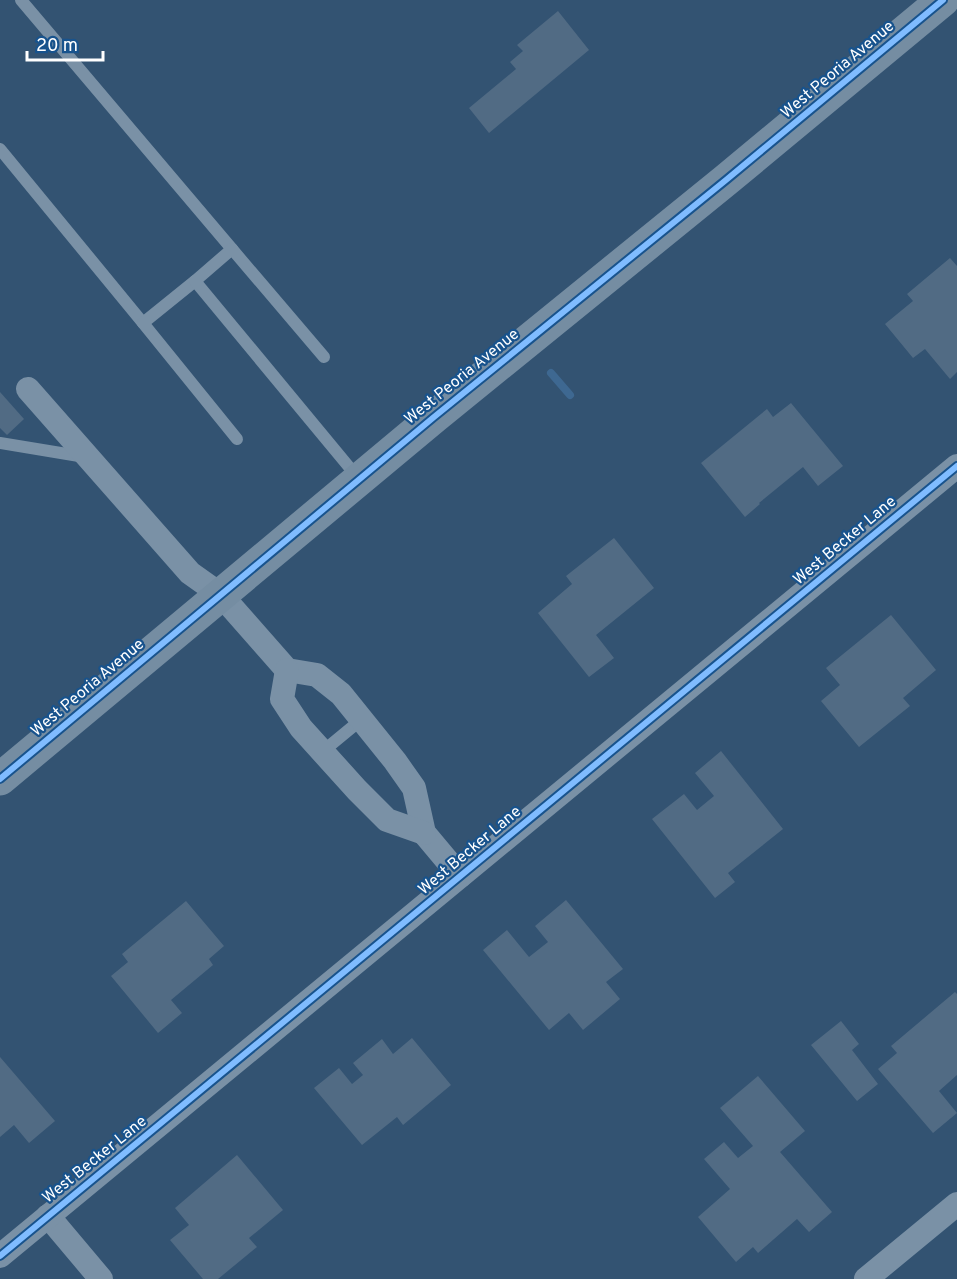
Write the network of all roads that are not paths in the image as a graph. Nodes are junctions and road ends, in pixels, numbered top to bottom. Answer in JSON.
{"nodes":[{"id":1,"x":21,"y":0,"type":"edge"},
{"id":2,"x":943,"y":0,"type":"edge"},
{"id":3,"x":0,"y":148,"type":"edge"},
{"id":4,"x":232,"y":249,"type":"junction"},
{"id":5,"x":195,"y":281,"type":"junction"},
{"id":6,"x":143,"y":323,"type":"junction"},
{"id":7,"x":324,"y":357,"type":"dead end"},
{"id":8,"x":28,"y":389,"type":"dead end"},
{"id":9,"x":237,"y":439,"type":"dead end"},
{"id":10,"x":0,"y":443,"type":"edge"},
{"id":11,"x":89,"y":457,"type":"junction"},
{"id":12,"x":957,"y":466,"type":"edge"},
{"id":13,"x":359,"y":480,"type":"junction"},
{"id":14,"x":221,"y":595,"type":"junction"},
{"id":15,"x":287,"y":670,"type":"junction"},
{"id":16,"x":362,"y":719,"type":"junction"},
{"id":17,"x":322,"y":752,"type":"junction"},
{"id":18,"x":0,"y":779,"type":"edge"},
{"id":19,"x":424,"y":832,"type":"junction"},
{"id":20,"x":460,"y":876,"type":"junction"},
{"id":21,"x":957,"y":1204,"type":"edge"},
{"id":22,"x":48,"y":1216,"type":"junction"},
{"id":23,"x":0,"y":1256,"type":"edge"},
{"id":24,"x":101,"y":1279,"type":"edge"},
{"id":25,"x":866,"y":1279,"type":"edge"}],
"edges":[{"from":1,"to":4,"type":"lane"},
{"from":2,"to":13,"type":"main road","name":"West Peoria Avenue"},
{"from":3,"to":6,"type":"lane"},
{"from":4,"to":5,"type":"lane"},
{"from":4,"to":7,"type":"lane"},
{"from":5,"to":6,"type":"lane"},
{"from":5,"to":13,"type":"lane"},
{"from":6,"to":9,"type":"lane"},
{"from":8,"to":11,"type":"street"},
{"from":10,"to":11,"type":"lane"},
{"from":11,"to":14,"type":"street"},
{"from":12,"to":20,"type":"street","name":"West Becker Lane"},
{"from":13,"to":14,"type":"main road","name":"West Peoria Avenue"},
{"from":14,"to":15,"type":"street"},
{"from":14,"to":18,"type":"main road","name":"West Peoria Avenue"},
{"from":15,"to":16,"type":"street"},
{"from":15,"to":17,"type":"street"},
{"from":16,"to":17,"type":"lane"},
{"from":16,"to":19,"type":"street"},
{"from":17,"to":19,"type":"street"},
{"from":19,"to":20,"type":"street"},
{"from":20,"to":22,"type":"street","name":"West Becker Lane"},
{"from":21,"to":25,"type":"street"},
{"from":22,"to":23,"type":"street","name":"West Becker Lane"},
{"from":22,"to":24,"type":"street"}]}
